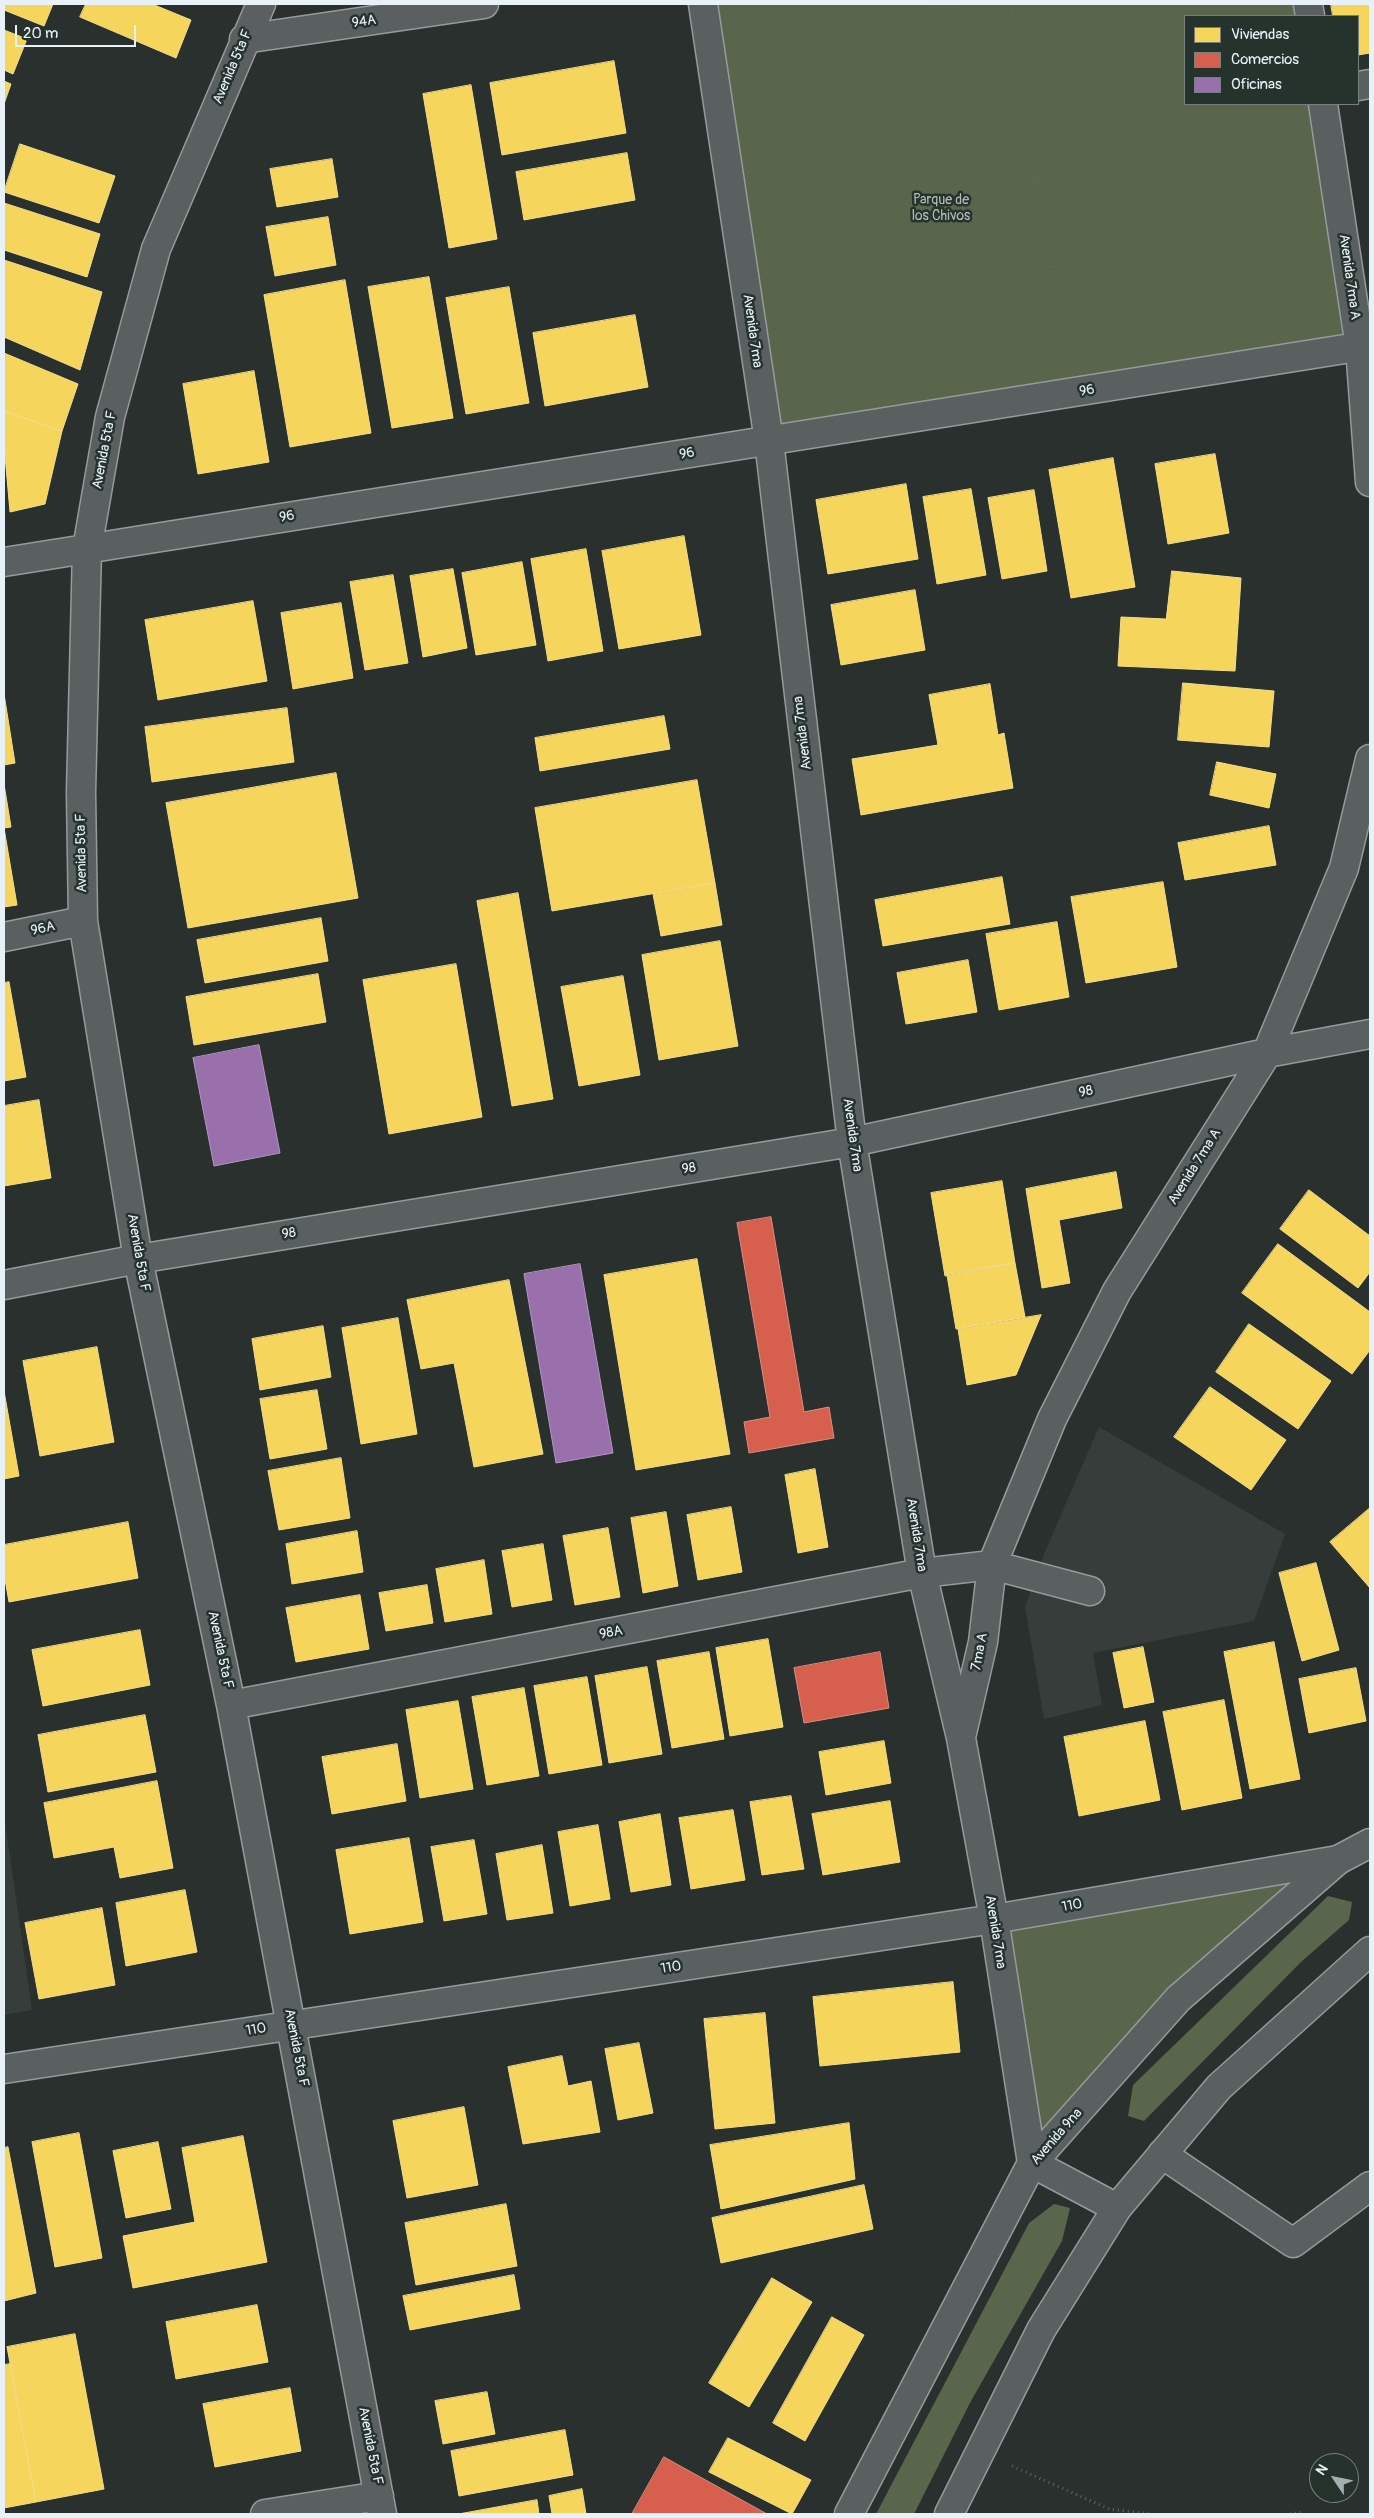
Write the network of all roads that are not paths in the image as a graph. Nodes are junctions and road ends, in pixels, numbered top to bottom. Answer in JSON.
{"nodes":[{"id":1,"x":261,"y":4,"type":"edge"},
{"id":2,"x":484,"y":4,"type":"edge"},
{"id":3,"x":704,"y":4,"type":"edge"},
{"id":4,"x":244,"y":39,"type":"junction"},
{"id":5,"x":1323,"y":105,"type":"edge"},
{"id":6,"x":1365,"y":346,"type":"edge"},
{"id":7,"x":768,"y":441,"type":"junction"},
{"id":8,"x":1370,"y":482,"type":"edge"},
{"id":9,"x":86,"y":549,"type":"junction"},
{"id":10,"x":4,"y":562,"type":"edge"},
{"id":11,"x":1370,"y":759,"type":"edge"},
{"id":12,"x":83,"y":921,"type":"junction"},
{"id":13,"x":4,"y":938,"type":"edge"},
{"id":14,"x":1370,"y":1034,"type":"edge"},
{"id":15,"x":1268,"y":1053,"type":"junction"},
{"id":16,"x":852,"y":1142,"type":"junction"},
{"id":17,"x":138,"y":1259,"type":"junction"},
{"id":18,"x":4,"y":1285,"type":"edge"},
{"id":19,"x":992,"y":1565,"type":"junction"},
{"id":20,"x":922,"y":1573,"type":"junction"},
{"id":21,"x":1090,"y":1592,"type":"dead end"},
{"id":22,"x":231,"y":1705,"type":"junction"},
{"id":23,"x":961,"y":1738,"type":"junction"},
{"id":24,"x":1370,"y":1843,"type":"edge"},
{"id":25,"x":1338,"y":1860,"type":"junction"},
{"id":26,"x":994,"y":1920,"type":"junction"},
{"id":27,"x":1370,"y":1951,"type":"edge"},
{"id":28,"x":291,"y":2024,"type":"junction"},
{"id":29,"x":4,"y":2069,"type":"edge"},
{"id":30,"x":1162,"y":2154,"type":"junction"},
{"id":31,"x":1032,"y":2163,"type":"junction"},
{"id":32,"x":1370,"y":2186,"type":"edge"},
{"id":33,"x":1117,"y":2208,"type":"junction"},
{"id":34,"x":381,"y":2505,"type":"edge"},
{"id":35,"x":265,"y":2514,"type":"edge"},
{"id":36,"x":849,"y":2514,"type":"edge"},
{"id":37,"x":949,"y":2514,"type":"edge"}],
"edges":[{"from":1,"to":4,"type":"street","name":"Avenida 5ta F"},
{"from":2,"to":4,"type":"street","name":"94A"},
{"from":3,"to":7,"type":"street","name":"Avenida 7ma"},
{"from":4,"to":9,"type":"street","name":"Avenida 5ta F"},
{"from":5,"to":6,"type":"street","name":"Avenida 7ma A"},
{"from":6,"to":7,"type":"street","name":"96"},
{"from":6,"to":8,"type":"street","name":"Avenida 7ma A"},
{"from":7,"to":9,"type":"street","name":"96"},
{"from":7,"to":16,"type":"street","name":"Avenida 7ma"},
{"from":9,"to":10,"type":"street","name":"96"},
{"from":9,"to":12,"type":"street","name":"Avenida 5ta F"},
{"from":11,"to":15,"type":"street","name":"Avenida 7ma A"},
{"from":12,"to":13,"type":"street","name":"96A"},
{"from":12,"to":17,"type":"street","name":"Avenida 5ta F"},
{"from":14,"to":15,"type":"street","name":"98"},
{"from":15,"to":16,"type":"street","name":"98"},
{"from":15,"to":19,"type":"street","name":"Avenida 7ma A"},
{"from":16,"to":17,"type":"street","name":"98"},
{"from":16,"to":20,"type":"street","name":"Avenida 7ma"},
{"from":17,"to":18,"type":"street","name":"98"},
{"from":17,"to":22,"type":"street","name":"Avenida 5ta F"},
{"from":19,"to":20,"type":"street","name":"98A"},
{"from":19,"to":21,"type":"street"},
{"from":19,"to":23,"type":"street","name":"7ma A"},
{"from":20,"to":22,"type":"street","name":"98A"},
{"from":20,"to":23,"type":"street","name":"Avenida 7ma"},
{"from":22,"to":28,"type":"street","name":"Avenida 5ta F"},
{"from":23,"to":26,"type":"street","name":"Avenida 7ma"},
{"from":24,"to":25,"type":"street","name":"Avenida 9na"},
{"from":25,"to":26,"type":"street","name":"110"},
{"from":25,"to":31,"type":"street","name":"Avenida 9na"},
{"from":26,"to":28,"type":"street","name":"110"},
{"from":26,"to":31,"type":"street","name":"Avenida 7ma"},
{"from":27,"to":30,"type":"street"},
{"from":28,"to":29,"type":"street","name":"110"},
{"from":28,"to":34,"type":"street","name":"Avenida 5ta F"},
{"from":30,"to":32,"type":"street"},
{"from":30,"to":33,"type":"street"},
{"from":31,"to":33,"type":"street"},
{"from":31,"to":36,"type":"street","name":"Avenida 9na"},
{"from":33,"to":37,"type":"street"},
{"from":34,"to":35,"type":"street"}]}
